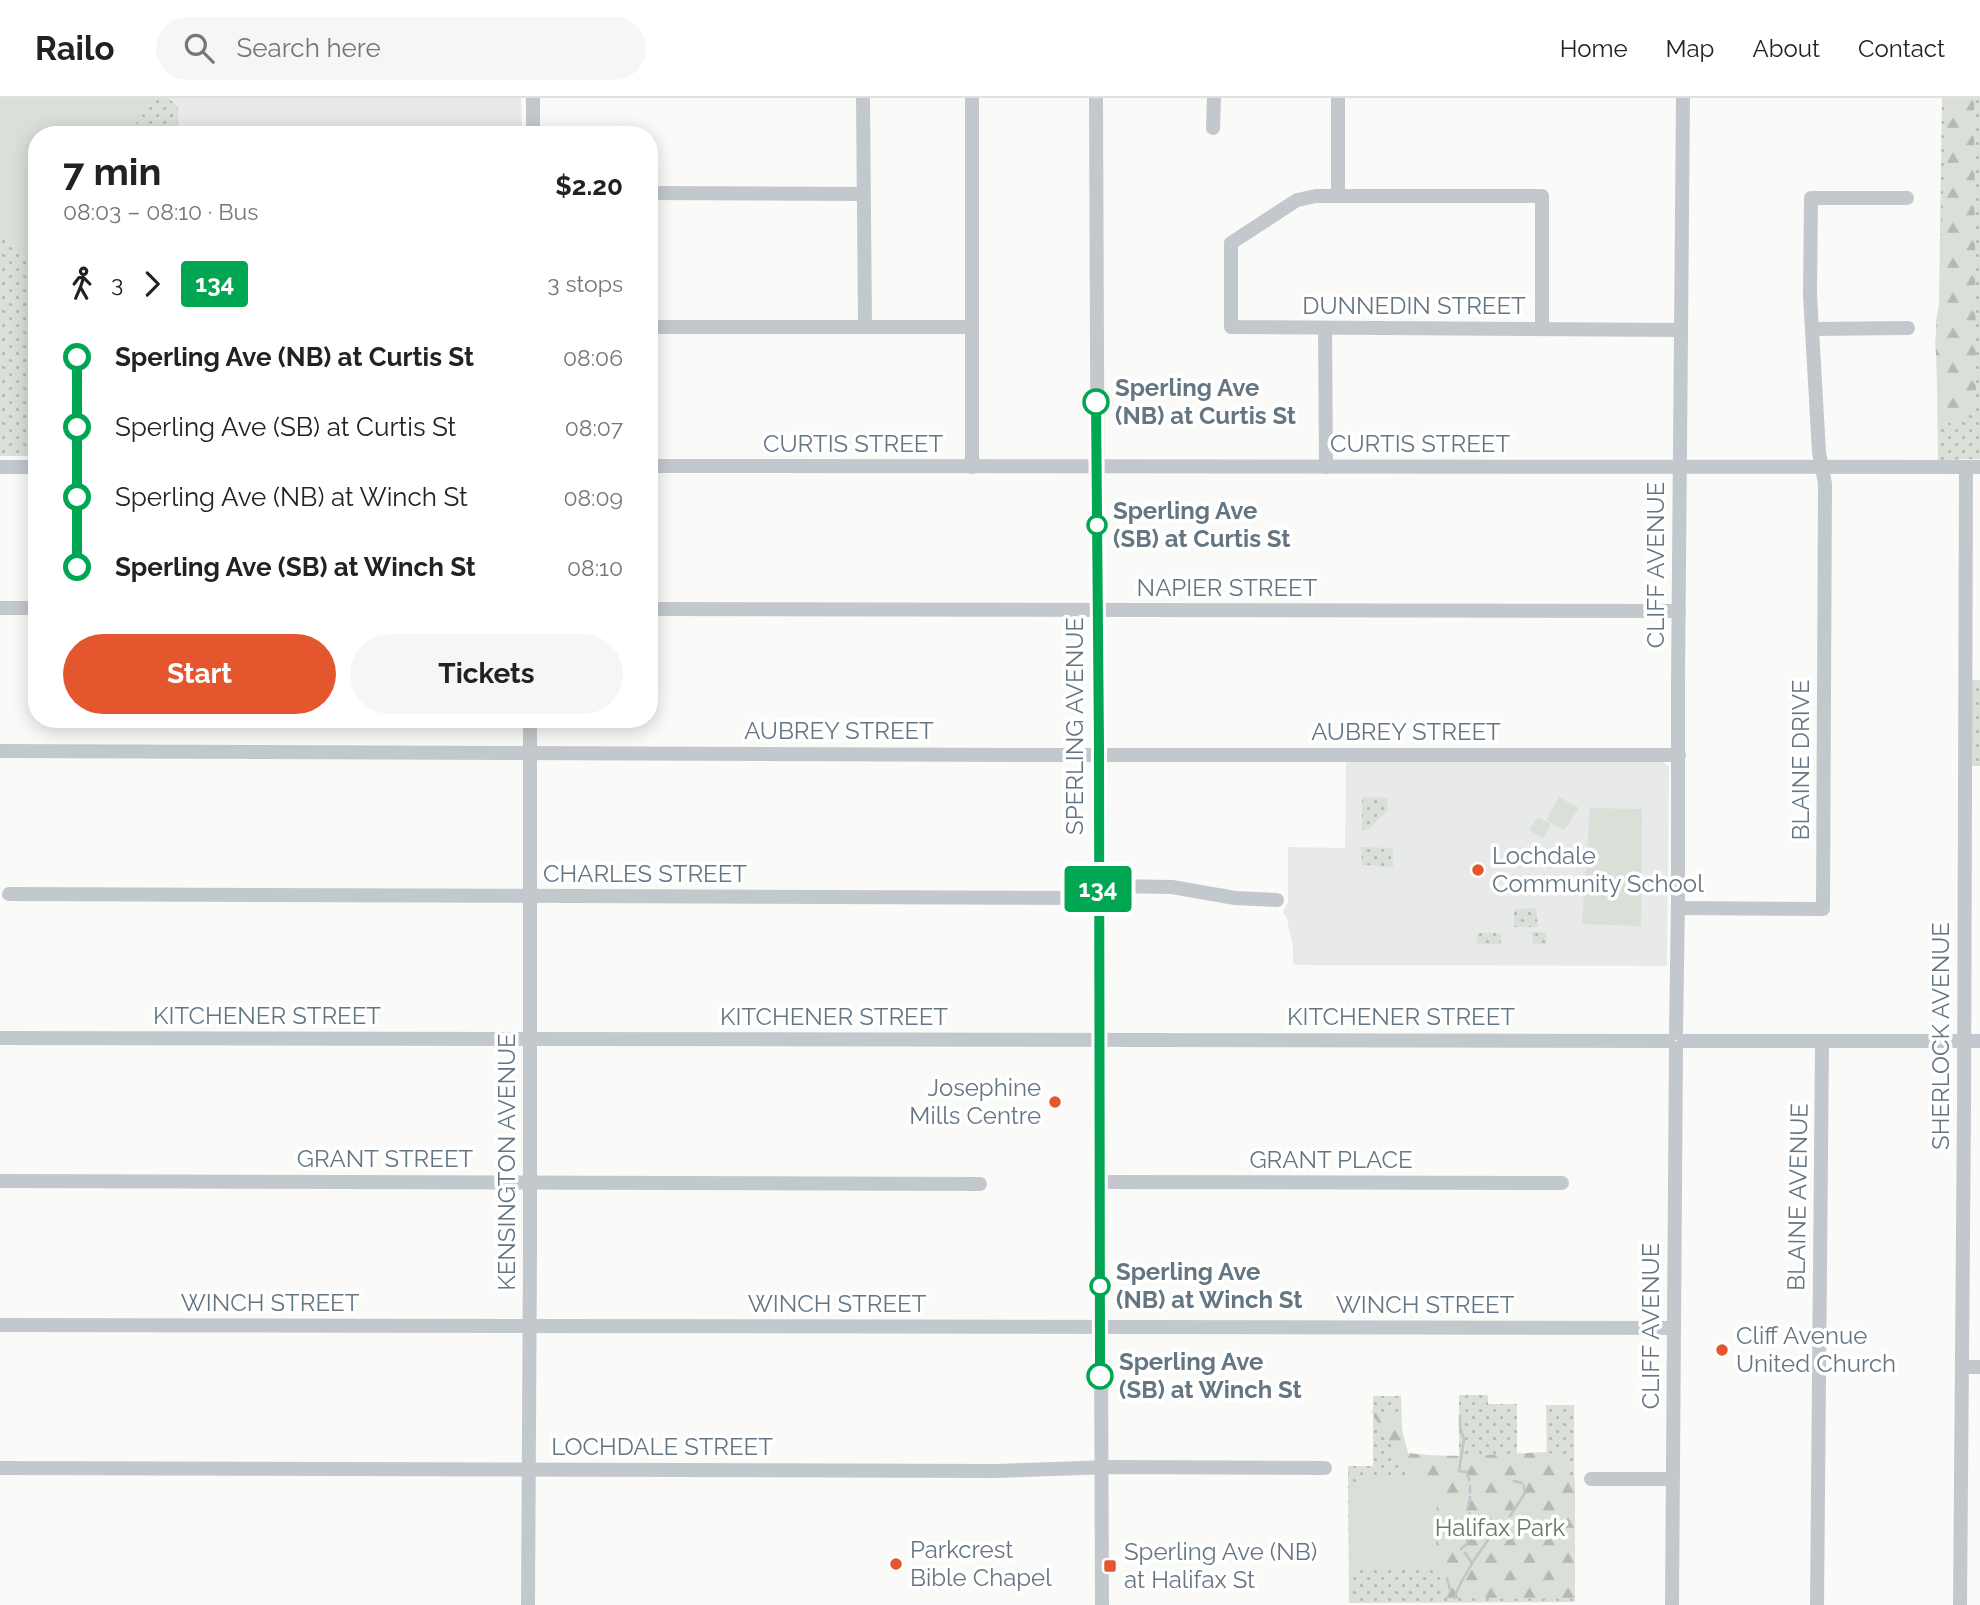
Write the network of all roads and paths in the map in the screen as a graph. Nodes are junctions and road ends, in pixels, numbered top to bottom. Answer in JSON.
{"nodes":[{"id":1,"x":533,"y":98,"type":"edge"},
{"id":2,"x":863,"y":98,"type":"edge"},
{"id":3,"x":972,"y":98,"type":"edge"},
{"id":4,"x":1096,"y":98,"type":"edge"},
{"id":5,"x":1214,"y":98,"type":"edge"},
{"id":6,"x":1338,"y":98,"type":"edge"},
{"id":7,"x":1683,"y":98,"type":"edge"},
{"id":8,"x":533,"y":126,"type":"edge"},
{"id":9,"x":1213,"y":128,"type":"dead end"},
{"id":10,"x":658,"y":193,"type":"edge"},
{"id":11,"x":863,"y":194,"type":"junction"},
{"id":12,"x":1338,"y":195,"type":"junction"},
{"id":13,"x":1907,"y":198,"type":"dead end"},
{"id":14,"x":658,"y":327,"type":"edge"},
{"id":15,"x":864,"y":327,"type":"junction"},
{"id":16,"x":972,"y":327,"type":"junction"},
{"id":17,"x":1908,"y":328,"type":"dead end"},
{"id":18,"x":1325,"y":329,"type":"junction"},
{"id":19,"x":1542,"y":329,"type":"junction"},
{"id":20,"x":1812,"y":329,"type":"junction"},
{"id":21,"x":1681,"y":330,"type":"junction"},
{"id":22,"x":658,"y":466,"type":"edge"},
{"id":23,"x":0,"y":467,"type":"edge"},
{"id":24,"x":28,"y":467,"type":"edge"},
{"id":25,"x":972,"y":467,"type":"junction"},
{"id":26,"x":1097,"y":467,"type":"junction"},
{"id":27,"x":1326,"y":467,"type":"junction"},
{"id":28,"x":1679,"y":467,"type":"junction"},
{"id":29,"x":1822,"y":467,"type":"junction"},
{"id":30,"x":1973,"y":467,"type":"edge"},
{"id":31,"x":0,"y":608,"type":"edge"},
{"id":32,"x":28,"y":608,"type":"edge"},
{"id":33,"x":658,"y":609,"type":"edge"},
{"id":34,"x":1098,"y":610,"type":"junction"},
{"id":35,"x":1679,"y":611,"type":"junction"},
{"id":36,"x":530,"y":728,"type":"edge"},
{"id":37,"x":0,"y":751,"type":"edge"},
{"id":38,"x":530,"y":753,"type":"junction"},
{"id":39,"x":1099,"y":755,"type":"junction"},
{"id":40,"x":1679,"y":755,"type":"junction"},
{"id":41,"x":1098,"y":892,"type":"junction"},
{"id":42,"x":9,"y":894,"type":"dead end"},
{"id":43,"x":529,"y":897,"type":"junction"},
{"id":44,"x":1277,"y":900,"type":"dead end"},
{"id":45,"x":1678,"y":908,"type":"junction"},
{"id":46,"x":0,"y":1038,"type":"edge"},
{"id":47,"x":530,"y":1040,"type":"junction"},
{"id":48,"x":1098,"y":1040,"type":"junction"},
{"id":49,"x":1676,"y":1041,"type":"junction"},
{"id":50,"x":1964,"y":1041,"type":"junction"},
{"id":51,"x":1980,"y":1041,"type":"edge"},
{"id":52,"x":1822,"y":1042,"type":"junction"},
{"id":53,"x":0,"y":1181,"type":"edge"},
{"id":54,"x":530,"y":1182,"type":"junction"},
{"id":55,"x":1100,"y":1182,"type":"junction"},
{"id":56,"x":1562,"y":1183,"type":"dead end"},
{"id":57,"x":980,"y":1184,"type":"dead end"},
{"id":58,"x":0,"y":1325,"type":"edge"},
{"id":59,"x":530,"y":1326,"type":"junction"},
{"id":60,"x":1100,"y":1327,"type":"junction"},
{"id":61,"x":1674,"y":1328,"type":"junction"},
{"id":62,"x":1962,"y":1367,"type":"junction"},
{"id":63,"x":1980,"y":1367,"type":"edge"},
{"id":64,"x":1101,"y":1467,"type":"junction"},
{"id":65,"x":0,"y":1468,"type":"edge"},
{"id":66,"x":1325,"y":1468,"type":"dead end"},
{"id":67,"x":528,"y":1469,"type":"junction"},
{"id":68,"x":1591,"y":1479,"type":"dead end"},
{"id":69,"x":1673,"y":1479,"type":"junction"},
{"id":70,"x":528,"y":1605,"type":"edge"},
{"id":71,"x":1102,"y":1605,"type":"edge"},
{"id":72,"x":1672,"y":1605,"type":"edge"},
{"id":73,"x":1816,"y":1605,"type":"edge"},
{"id":74,"x":1960,"y":1605,"type":"edge"}],
"edges":[{"from":1,"to":8,"type":"street"},
{"from":2,"to":11,"type":"street"},
{"from":3,"to":16,"type":"street"},
{"from":4,"to":26,"type":"street","name":"SPERLING AVENUE"},
{"from":5,"to":9,"type":"street"},
{"from":6,"to":12,"type":"street"},
{"from":7,"to":21,"type":"street","name":"CLIFF AVENUE"},
{"from":10,"to":11,"type":"street"},
{"from":11,"to":15,"type":"street"},
{"from":12,"to":18,"type":"street","name":"DUNNEDIN STREET"},
{"from":12,"to":19,"type":"street"},
{"from":13,"to":20,"type":"street"},
{"from":14,"to":15,"type":"street"},
{"from":15,"to":16,"type":"street"},
{"from":16,"to":25,"type":"street"},
{"from":17,"to":20,"type":"street"},
{"from":18,"to":19,"type":"street","name":"DUNNEDIN STREET"},
{"from":18,"to":27,"type":"street"},
{"from":19,"to":21,"type":"street","name":"DUNNEDIN STREET"},
{"from":20,"to":29,"type":"street"},
{"from":21,"to":28,"type":"street","name":"CLIFF AVENUE"},
{"from":22,"to":25,"type":"street","name":"CURTIS STREET"},
{"from":23,"to":24,"type":"street"},
{"from":25,"to":26,"type":"street","name":"CURTIS STREET"},
{"from":26,"to":27,"type":"street","name":"CURTIS STREET"},
{"from":26,"to":34,"type":"street","name":"SPERLING AVENUE"},
{"from":27,"to":28,"type":"street","name":"CURTIS STREET"},
{"from":28,"to":29,"type":"street","name":"CURTIS STREET"},
{"from":28,"to":35,"type":"street","name":"CLIFF AVENUE"},
{"from":29,"to":30,"type":"street","name":"CURTIS STREET"},
{"from":29,"to":45,"type":"street","name":"BLAINE DRIVE"},
{"from":30,"to":50,"type":"street","name":"SHERLOCK AVENUE"},
{"from":31,"to":32,"type":"street"},
{"from":33,"to":34,"type":"street","name":"NAPIER STREET"},
{"from":34,"to":35,"type":"street","name":"NAPIER STREET"},
{"from":34,"to":39,"type":"street","name":"SPERLING AVENUE"},
{"from":35,"to":40,"type":"street","name":"CLIFF AVENUE"},
{"from":36,"to":38,"type":"street","name":"KENSINGTON AVENUE"},
{"from":37,"to":38,"type":"street","name":"AUBREY STREET"},
{"from":38,"to":39,"type":"street","name":"AUBREY STREET"},
{"from":38,"to":43,"type":"street","name":"KENSINGTON AVENUE"},
{"from":39,"to":40,"type":"street","name":"AUBREY STREET"},
{"from":39,"to":41,"type":"street","name":"SPERLING AVENUE"},
{"from":40,"to":45,"type":"street","name":"CLIFF AVENUE"},
{"from":41,"to":43,"type":"street","name":"CHARLES STREET"},
{"from":41,"to":44,"type":"street","name":"CHARLES STREET"},
{"from":41,"to":48,"type":"street","name":"SPERLING AVENUE"},
{"from":42,"to":43,"type":"street","name":"CHARLES STREET"},
{"from":43,"to":47,"type":"street","name":"KENSINGTON AVENUE"},
{"from":45,"to":49,"type":"street","name":"CLIFF AVENUE"},
{"from":46,"to":47,"type":"street","name":"KITCHENER STREET"},
{"from":47,"to":48,"type":"street","name":"KITCHENER STREET"},
{"from":47,"to":54,"type":"street","name":"KENSINGTON AVENUE"},
{"from":48,"to":49,"type":"street","name":"KITCHENER STREET"},
{"from":48,"to":55,"type":"street","name":"SPERLING AVENUE"},
{"from":49,"to":52,"type":"street","name":"KITCHENER STREET"},
{"from":49,"to":61,"type":"street","name":"CLIFF AVENUE"},
{"from":50,"to":51,"type":"street","name":"KITCHENER STREET"},
{"from":50,"to":52,"type":"street","name":"KITCHENER STREET"},
{"from":50,"to":62,"type":"street","name":"SHERLOCK AVENUE"},
{"from":52,"to":73,"type":"street","name":"BLAINE AVENUE"},
{"from":53,"to":54,"type":"street","name":"GRANT STREET"},
{"from":54,"to":57,"type":"street","name":"GRANT STREET"},
{"from":54,"to":59,"type":"street","name":"KENSINGTON AVENUE"},
{"from":55,"to":56,"type":"street","name":"GRANT PLACE"},
{"from":55,"to":60,"type":"street","name":"SPERLING AVENUE"},
{"from":58,"to":59,"type":"street","name":"WINCH STREET"},
{"from":59,"to":60,"type":"street","name":"WINCH STREET"},
{"from":59,"to":67,"type":"street","name":"KENSINGTON AVENUE"},
{"from":60,"to":61,"type":"street","name":"WINCH STREET"},
{"from":60,"to":64,"type":"street","name":"SPERLING AVENUE"},
{"from":61,"to":69,"type":"street","name":"CLIFF AVENUE"},
{"from":62,"to":63,"type":"street"},
{"from":62,"to":74,"type":"street","name":"SHERLOCK AVENUE"},
{"from":64,"to":66,"type":"street","name":"LOCHDALE STREET"},
{"from":64,"to":67,"type":"street","name":"LOCHDALE STREET"},
{"from":64,"to":71,"type":"street","name":"SPERLING AVENUE"},
{"from":65,"to":67,"type":"street","name":"LOCHDALE STREET"},
{"from":67,"to":70,"type":"street","name":"KENSINGTON AVENUE"},
{"from":68,"to":69,"type":"street"},
{"from":69,"to":72,"type":"street","name":"CLIFF AVENUE"}]}
